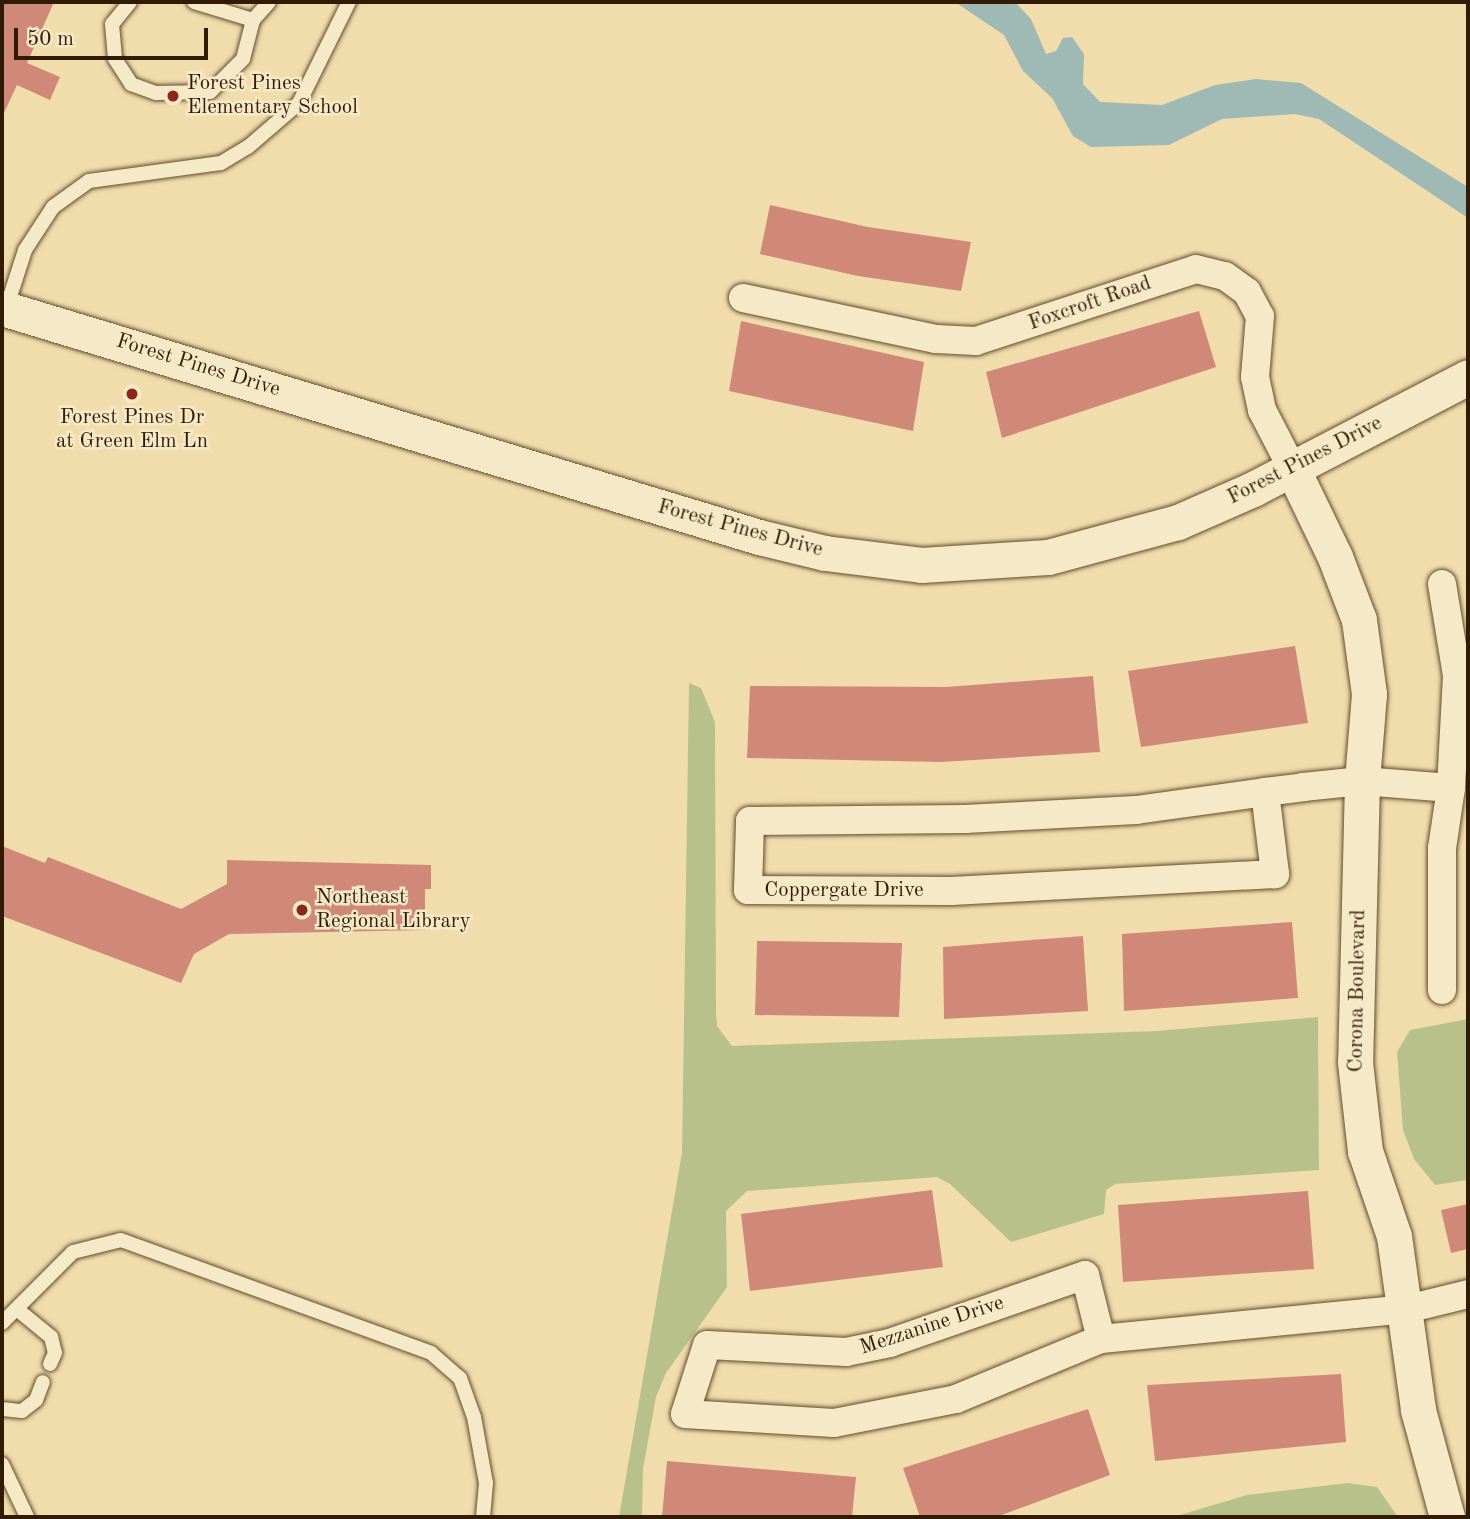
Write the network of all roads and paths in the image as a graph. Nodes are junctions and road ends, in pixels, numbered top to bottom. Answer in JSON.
{"nodes":[{"id":1,"x":130,"y":2,"type":"edge"},
{"id":2,"x":194,"y":2,"type":"edge"},
{"id":3,"x":269,"y":2,"type":"edge"},
{"id":4,"x":349,"y":2,"type":"edge"},
{"id":5,"x":253,"y":20,"type":"junction"},
{"id":6,"x":743,"y":298,"type":"dead end"},
{"id":7,"x":3,"y":314,"type":"edge"},
{"id":8,"x":1468,"y":377,"type":"edge"},
{"id":9,"x":1292,"y":468,"type":"junction"},
{"id":10,"x":1441,"y":584,"type":"dead end"},
{"id":11,"x":1362,"y":781,"type":"junction"},
{"id":12,"x":1451,"y":788,"type":"junction"},
{"id":13,"x":1265,"y":792,"type":"junction"},
{"id":14,"x":1441,"y":989,"type":"dead end"},
{"id":15,"x":1468,"y":1294,"type":"edge"},
{"id":16,"x":1407,"y":1309,"type":"junction"},
{"id":17,"x":18,"y":1310,"type":"junction"},
{"id":18,"x":2,"y":1323,"type":"edge"},
{"id":19,"x":1101,"y":1339,"type":"junction"},
{"id":20,"x":50,"y":1364,"type":"dead end"},
{"id":21,"x":43,"y":1382,"type":"dead end"},
{"id":22,"x":2,"y":1409,"type":"edge"},
{"id":23,"x":2,"y":1464,"type":"edge"},
{"id":24,"x":27,"y":1517,"type":"edge"},
{"id":25,"x":483,"y":1517,"type":"edge"},
{"id":26,"x":1447,"y":1517,"type":"edge"}],
"edges":[{"from":1,"to":5,"type":"lane"},
{"from":2,"to":5,"type":"lane"},
{"from":3,"to":5,"type":"lane"},
{"from":4,"to":7,"type":"lane"},
{"from":6,"to":9,"type":"street","name":"Foxcroft Road"},
{"from":7,"to":9,"type":"street","name":"Forest Pines Drive"},
{"from":8,"to":9,"type":"street","name":"Forest Pines Drive"},
{"from":9,"to":11,"type":"street","name":"Corona Boulevard"},
{"from":10,"to":12,"type":"street"},
{"from":11,"to":12,"type":"street","name":"Coppergate Drive"},
{"from":11,"to":13,"type":"street","name":"Coppergate Drive"},
{"from":11,"to":16,"type":"street","name":"Corona Boulevard"},
{"from":12,"to":14,"type":"street"},
{"from":13,"to":13,"type":"street","name":"Coppergate Drive"},
{"from":15,"to":16,"type":"street","name":"Mezzanine Drive"},
{"from":16,"to":19,"type":"street","name":"Mezzanine Drive"},
{"from":16,"to":26,"type":"street","name":"Corona Boulevard"},
{"from":17,"to":18,"type":"lane"},
{"from":17,"to":20,"type":"lane"},
{"from":17,"to":25,"type":"lane"},
{"from":19,"to":19,"type":"street","name":"Mezzanine Drive"},
{"from":21,"to":22,"type":"lane"},
{"from":23,"to":24,"type":"lane"}]}
